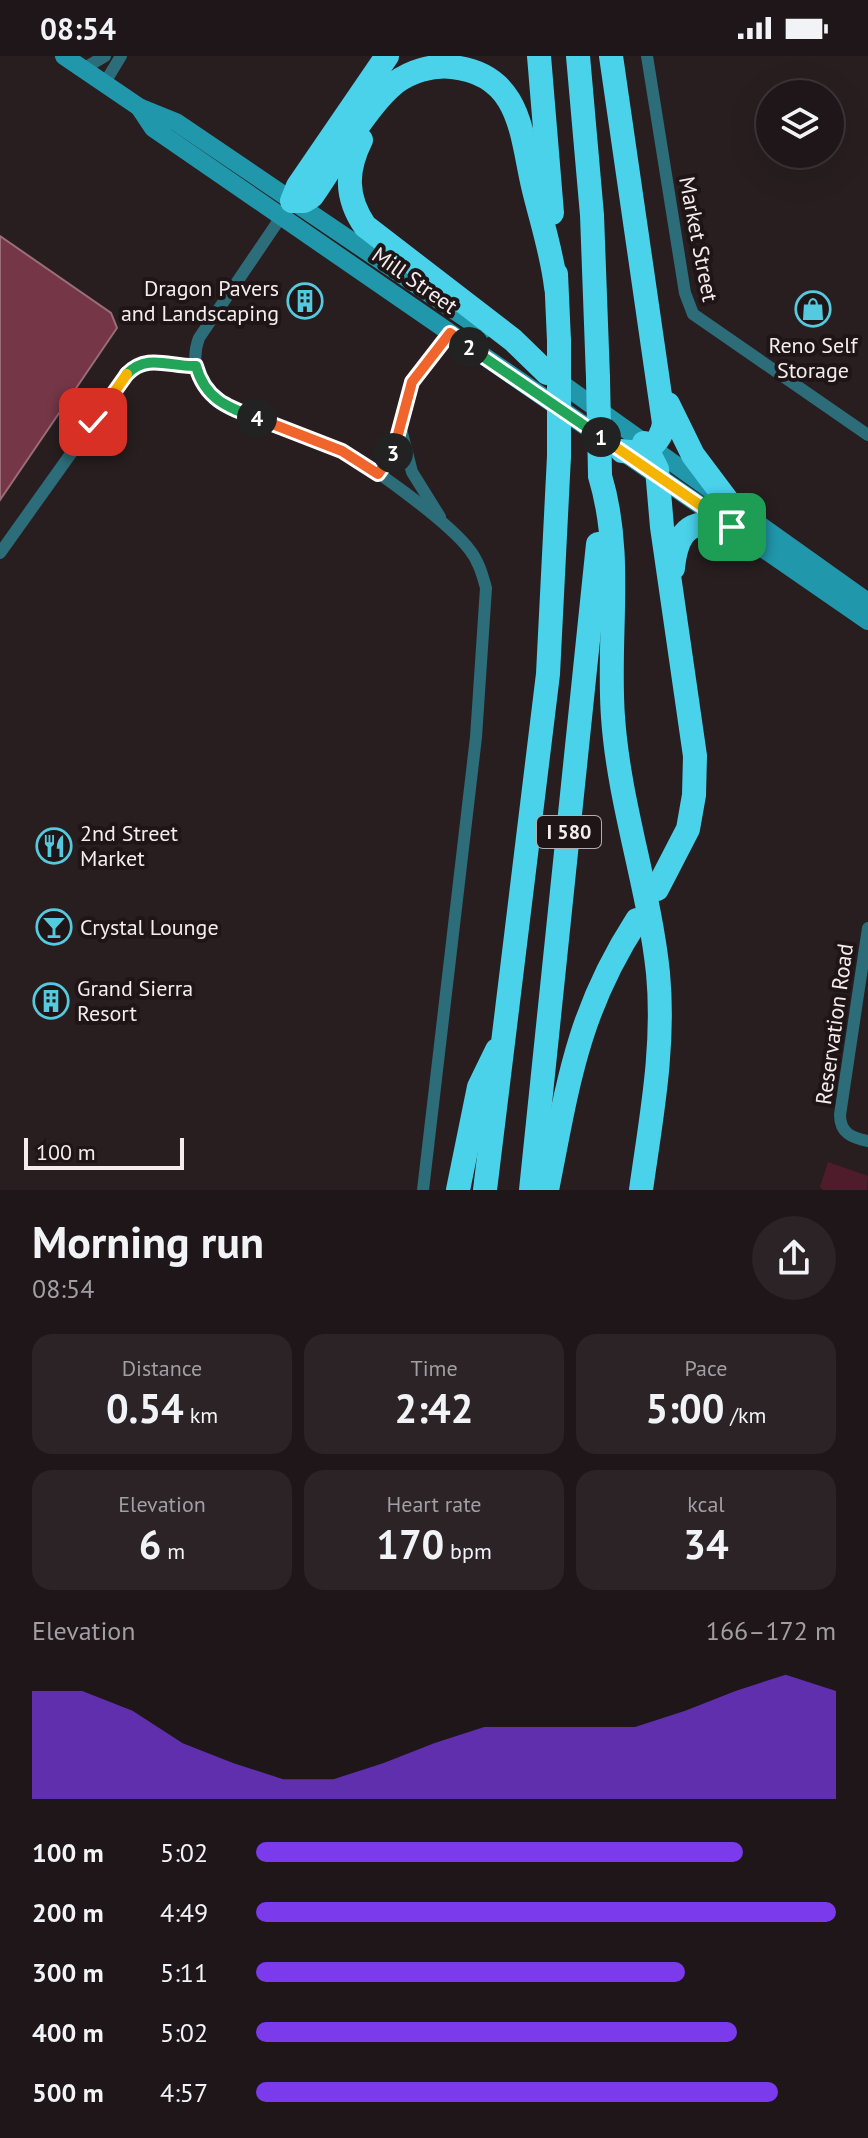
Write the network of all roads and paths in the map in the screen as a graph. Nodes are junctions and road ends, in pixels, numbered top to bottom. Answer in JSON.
{"nodes":[{"id":1,"x":64,"y":56,"type":"edge"},
{"id":2,"x":105,"y":56,"type":"edge"},
{"id":3,"x":121,"y":56,"type":"edge"},
{"id":4,"x":387,"y":56,"type":"edge"},
{"id":5,"x":539,"y":56,"type":"edge"},
{"id":6,"x":578,"y":56,"type":"edge"},
{"id":7,"x":611,"y":56,"type":"edge"},
{"id":8,"x":647,"y":56,"type":"edge"},
{"id":9,"x":83,"y":69,"type":"junction"},
{"id":10,"x":104,"y":84,"type":"junction"},
{"id":11,"x":381,"y":98,"type":"junction"},
{"id":12,"x":286,"y":209,"type":"junction"},
{"id":13,"x":556,"y":287,"type":"junction"},
{"id":14,"x":450,"y":333,"type":"junction"},
{"id":15,"x":655,"y":364,"type":"junction"},
{"id":16,"x":196,"y":366,"type":"junction"},
{"id":17,"x":547,"y":373,"type":"junction"},
{"id":18,"x":401,"y":418,"type":"junction"},
{"id":19,"x":866,"y":431,"type":"edge"},
{"id":20,"x":641,"y":447,"type":"junction"},
{"id":21,"x":378,"y":474,"type":"junction"},
{"id":22,"x":600,"y":475,"type":"junction"},
{"id":23,"x":658,"y":477,"type":"junction"},
{"id":24,"x":729,"y":503,"type":"junction"},
{"id":25,"x":732,"y":527,"type":"junction"},
{"id":26,"x":458,"y":537,"type":"junction"},
{"id":27,"x":0,"y":553,"type":"edge"},
{"id":28,"x":671,"y":582,"type":"junction"},
{"id":29,"x":868,"y":602,"type":"edge"},
{"id":30,"x":868,"y":621,"type":"edge"},
{"id":31,"x":657,"y":889,"type":"dead end"},
{"id":32,"x":637,"y":920,"type":"dead end"},
{"id":33,"x":868,"y":928,"type":"edge"},
{"id":34,"x":504,"y":1037,"type":"junction"},
{"id":35,"x":868,"y":1141,"type":"edge"},
{"id":36,"x":423,"y":1190,"type":"edge"},
{"id":37,"x":458,"y":1190,"type":"edge"},
{"id":38,"x":485,"y":1190,"type":"edge"},
{"id":39,"x":531,"y":1190,"type":"edge"},
{"id":40,"x":547,"y":1190,"type":"edge"},
{"id":41,"x":641,"y":1190,"type":"edge"}],
"edges":[{"from":1,"to":9,"type":"main road","name":"Mill Street"},
{"from":2,"to":9,"type":"street"},
{"from":3,"to":10,"type":"street"},
{"from":4,"to":12,"type":"highway"},
{"from":5,"to":13,"type":"highway","number":"I 580"},
{"from":6,"to":22,"type":"highway","number":"I 580","bridge":true},
{"from":7,"to":15,"type":"highway"},
{"from":8,"to":19,"type":"street","name":"Market Street"},
{"from":9,"to":10,"type":"main road","name":"Mill Street"},
{"from":10,"to":12,"type":"main road","name":"Mill Street"},
{"from":11,"to":12,"type":"highway"},
{"from":11,"to":13,"type":"highway"},
{"from":11,"to":17,"type":"highway"},
{"from":12,"to":14,"type":"main road","name":"Mill Street"},
{"from":12,"to":16,"type":"street"},
{"from":12,"to":17,"type":"main road","name":"Mill Street"},
{"from":13,"to":34,"type":"highway","number":"I 580","bridge":true},
{"from":14,"to":18,"type":"street"},
{"from":14,"to":20,"type":"main road","name":"Mill Street"},
{"from":15,"to":20,"type":"highway"},
{"from":15,"to":24,"type":"highway"},
{"from":16,"to":21,"type":"street"},
{"from":16,"to":27,"type":"street"},
{"from":17,"to":20,"type":"main road","name":"Mill Street"},
{"from":18,"to":21,"type":"street"},
{"from":18,"to":26,"type":"street"},
{"from":20,"to":23,"type":"highway"},
{"from":20,"to":24,"type":"main road","name":"Mill Street"},
{"from":21,"to":26,"type":"street"},
{"from":22,"to":39,"type":"highway","number":"I 580"},
{"from":22,"to":41,"type":"highway"},
{"from":23,"to":25,"type":"main road"},
{"from":23,"to":28,"type":"highway"},
{"from":24,"to":29,"type":"main road","name":"Mill Street"},
{"from":25,"to":28,"type":"highway"},
{"from":25,"to":30,"type":"main road"},
{"from":26,"to":36,"type":"street"},
{"from":28,"to":31,"type":"highway"},
{"from":32,"to":40,"type":"highway"},
{"from":33,"to":35,"type":"street","name":"Reservation Road"},
{"from":34,"to":37,"type":"highway"},
{"from":34,"to":38,"type":"highway","number":"I 580"}]}
